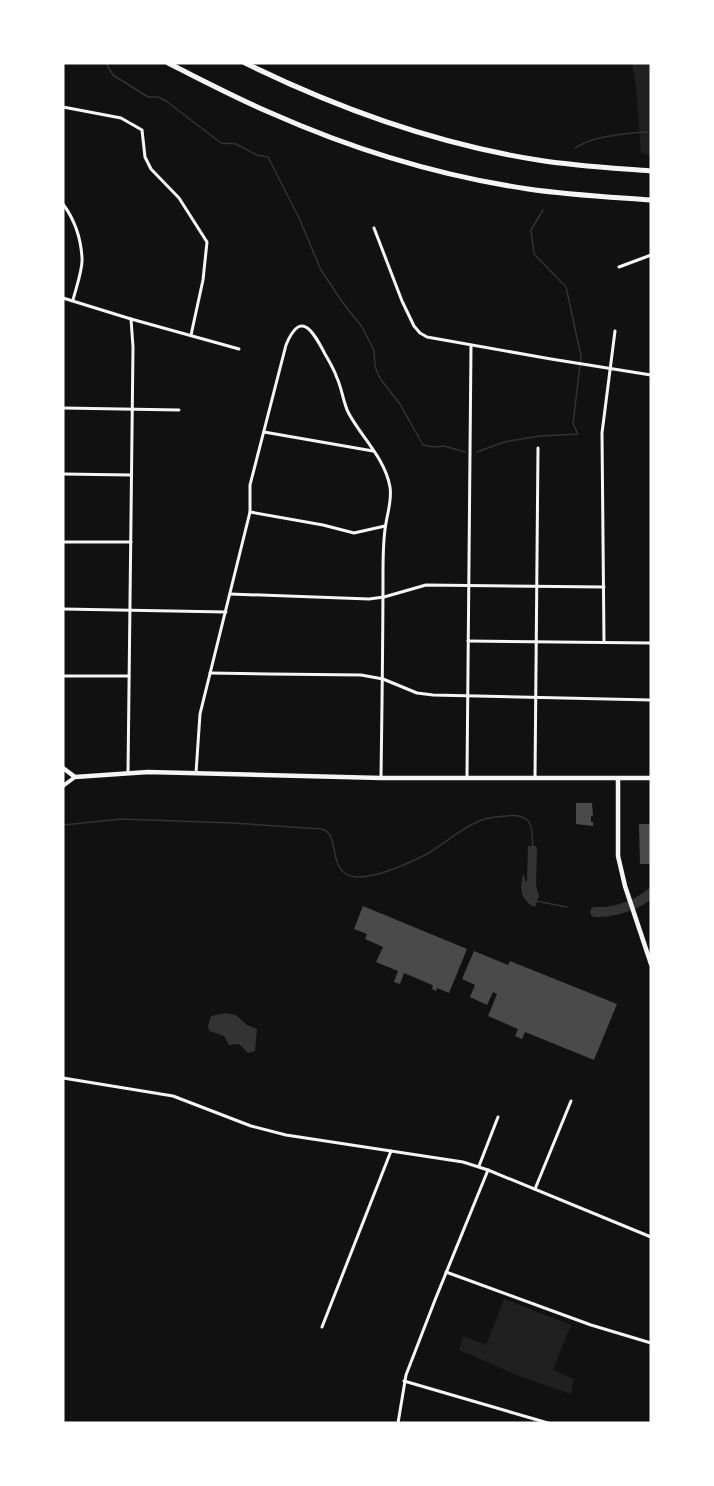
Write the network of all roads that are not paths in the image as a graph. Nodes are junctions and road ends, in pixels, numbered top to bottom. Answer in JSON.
{"nodes":[{"id":1,"x":168,"y":63,"type":"edge"},
{"id":2,"x":245,"y":63,"type":"edge"},
{"id":3,"x":63,"y":107,"type":"edge"},
{"id":4,"x":651,"y":171,"type":"edge"},
{"id":5,"x":651,"y":200,"type":"edge"},
{"id":6,"x":63,"y":204,"type":"edge"},
{"id":7,"x":374,"y":228,"type":"dead end"},
{"id":8,"x":651,"y":255,"type":"edge"},
{"id":9,"x":619,"y":267,"type":"dead end"},
{"id":10,"x":63,"y":298,"type":"edge"},
{"id":11,"x":73,"y":300,"type":"junction"},
{"id":12,"x":131,"y":319,"type":"junction"},
{"id":13,"x":615,"y":331,"type":"dead end"},
{"id":14,"x":191,"y":335,"type":"junction"},
{"id":15,"x":471,"y":346,"type":"junction"},
{"id":16,"x":239,"y":349,"type":"dead end"},
{"id":17,"x":611,"y":368,"type":"junction"},
{"id":18,"x":651,"y":375,"type":"edge"},
{"id":19,"x":63,"y":408,"type":"edge"},
{"id":20,"x":132,"y":408,"type":"junction"},
{"id":21,"x":178,"y":410,"type":"dead end"},
{"id":22,"x":264,"y":432,"type":"junction"},
{"id":23,"x":538,"y":448,"type":"dead end"},
{"id":24,"x":373,"y":451,"type":"junction"},
{"id":25,"x":63,"y":474,"type":"edge"},
{"id":26,"x":132,"y":474,"type":"junction"},
{"id":27,"x":250,"y":512,"type":"junction"},
{"id":28,"x":385,"y":526,"type":"junction"},
{"id":29,"x":63,"y":542,"type":"edge"},
{"id":30,"x":131,"y":542,"type":"junction"},
{"id":31,"x":470,"y":586,"type":"junction"},
{"id":32,"x":537,"y":587,"type":"junction"},
{"id":33,"x":604,"y":587,"type":"junction"},
{"id":34,"x":230,"y":594,"type":"junction"},
{"id":35,"x":384,"y":597,"type":"junction"},
{"id":36,"x":63,"y":609,"type":"edge"},
{"id":37,"x":130,"y":609,"type":"junction"},
{"id":38,"x":226,"y":612,"type":"junction"},
{"id":39,"x":468,"y":642,"type":"junction"},
{"id":40,"x":536,"y":642,"type":"junction"},
{"id":41,"x":604,"y":642,"type":"junction"},
{"id":42,"x":651,"y":643,"type":"edge"},
{"id":43,"x":210,"y":672,"type":"junction"},
{"id":44,"x":63,"y":676,"type":"edge"},
{"id":45,"x":129,"y":676,"type":"junction"},
{"id":46,"x":383,"y":679,"type":"junction"},
{"id":47,"x":468,"y":697,"type":"junction"},
{"id":48,"x":536,"y":698,"type":"junction"},
{"id":49,"x":651,"y":700,"type":"edge"},
{"id":50,"x":63,"y":768,"type":"edge"},
{"id":51,"x":128,"y":773,"type":"junction"},
{"id":52,"x":196,"y":773,"type":"junction"},
{"id":53,"x":75,"y":777,"type":"junction"},
{"id":54,"x":467,"y":777,"type":"junction"},
{"id":55,"x":381,"y":778,"type":"junction"},
{"id":56,"x":535,"y":778,"type":"junction"},
{"id":57,"x":618,"y":778,"type":"junction"},
{"id":58,"x":651,"y":778,"type":"edge"},
{"id":59,"x":63,"y":786,"type":"edge"},
{"id":60,"x":651,"y":964,"type":"edge"},
{"id":61,"x":63,"y":1078,"type":"edge"},
{"id":62,"x":571,"y":1101,"type":"dead end"},
{"id":63,"x":498,"y":1117,"type":"dead end"},
{"id":64,"x":391,"y":1151,"type":"junction"},
{"id":65,"x":479,"y":1166,"type":"junction"},
{"id":66,"x":488,"y":1170,"type":"junction"},
{"id":67,"x":536,"y":1189,"type":"junction"},
{"id":68,"x":651,"y":1237,"type":"edge"},
{"id":69,"x":446,"y":1272,"type":"junction"},
{"id":70,"x":322,"y":1327,"type":"dead end"},
{"id":71,"x":651,"y":1343,"type":"edge"},
{"id":72,"x":404,"y":1381,"type":"junction"},
{"id":73,"x":398,"y":1423,"type":"edge"},
{"id":74,"x":548,"y":1423,"type":"edge"}],
"edges":[{"from":1,"to":5,"type":"highway"},
{"from":2,"to":4,"type":"highway"},
{"from":3,"to":14,"type":"street"},
{"from":6,"to":11,"type":"street"},
{"from":7,"to":15,"type":"street"},
{"from":8,"to":9,"type":"street"},
{"from":10,"to":11,"type":"street"},
{"from":11,"to":12,"type":"street"},
{"from":12,"to":14,"type":"street"},
{"from":12,"to":20,"type":"street"},
{"from":13,"to":17,"type":"street"},
{"from":14,"to":16,"type":"street"},
{"from":15,"to":17,"type":"street"},
{"from":15,"to":31,"type":"street"},
{"from":17,"to":18,"type":"street"},
{"from":17,"to":33,"type":"street"},
{"from":19,"to":20,"type":"street"},
{"from":20,"to":21,"type":"street"},
{"from":20,"to":26,"type":"street"},
{"from":22,"to":24,"type":"street"},
{"from":22,"to":24,"type":"street"},
{"from":22,"to":27,"type":"street"},
{"from":23,"to":32,"type":"street"},
{"from":24,"to":28,"type":"street"},
{"from":25,"to":26,"type":"street"},
{"from":26,"to":30,"type":"street"},
{"from":27,"to":28,"type":"street"},
{"from":27,"to":34,"type":"street"},
{"from":28,"to":35,"type":"street"},
{"from":29,"to":30,"type":"street"},
{"from":30,"to":37,"type":"street"},
{"from":31,"to":32,"type":"street"},
{"from":31,"to":35,"type":"street"},
{"from":31,"to":39,"type":"street"},
{"from":32,"to":33,"type":"street"},
{"from":32,"to":40,"type":"street"},
{"from":33,"to":41,"type":"street"},
{"from":34,"to":35,"type":"street"},
{"from":34,"to":38,"type":"street"},
{"from":35,"to":46,"type":"street"},
{"from":36,"to":37,"type":"street"},
{"from":37,"to":38,"type":"street"},
{"from":37,"to":45,"type":"street"},
{"from":38,"to":43,"type":"street"},
{"from":39,"to":40,"type":"street"},
{"from":39,"to":47,"type":"street"},
{"from":40,"to":41,"type":"street"},
{"from":40,"to":48,"type":"street"},
{"from":41,"to":42,"type":"street"},
{"from":43,"to":46,"type":"street"},
{"from":43,"to":52,"type":"street"},
{"from":44,"to":45,"type":"street"},
{"from":45,"to":51,"type":"street"},
{"from":46,"to":47,"type":"street"},
{"from":46,"to":55,"type":"street"},
{"from":47,"to":48,"type":"street"},
{"from":47,"to":54,"type":"street"},
{"from":48,"to":49,"type":"street"},
{"from":48,"to":56,"type":"street"},
{"from":50,"to":53,"type":"main road"},
{"from":51,"to":52,"type":"main road"},
{"from":51,"to":53,"type":"main road"},
{"from":52,"to":55,"type":"main road"},
{"from":53,"to":59,"type":"street"},
{"from":54,"to":55,"type":"main road"},
{"from":54,"to":56,"type":"main road"},
{"from":56,"to":57,"type":"main road"},
{"from":57,"to":58,"type":"main road"},
{"from":57,"to":60,"type":"main road"},
{"from":61,"to":64,"type":"street"},
{"from":62,"to":67,"type":"street"},
{"from":63,"to":65,"type":"street"},
{"from":64,"to":65,"type":"street"},
{"from":64,"to":70,"type":"street"},
{"from":65,"to":66,"type":"street"},
{"from":66,"to":67,"type":"street"},
{"from":66,"to":69,"type":"street"},
{"from":67,"to":68,"type":"street"},
{"from":69,"to":71,"type":"street"},
{"from":69,"to":72,"type":"street"},
{"from":72,"to":73,"type":"street"},
{"from":72,"to":74,"type":"street"}]}
